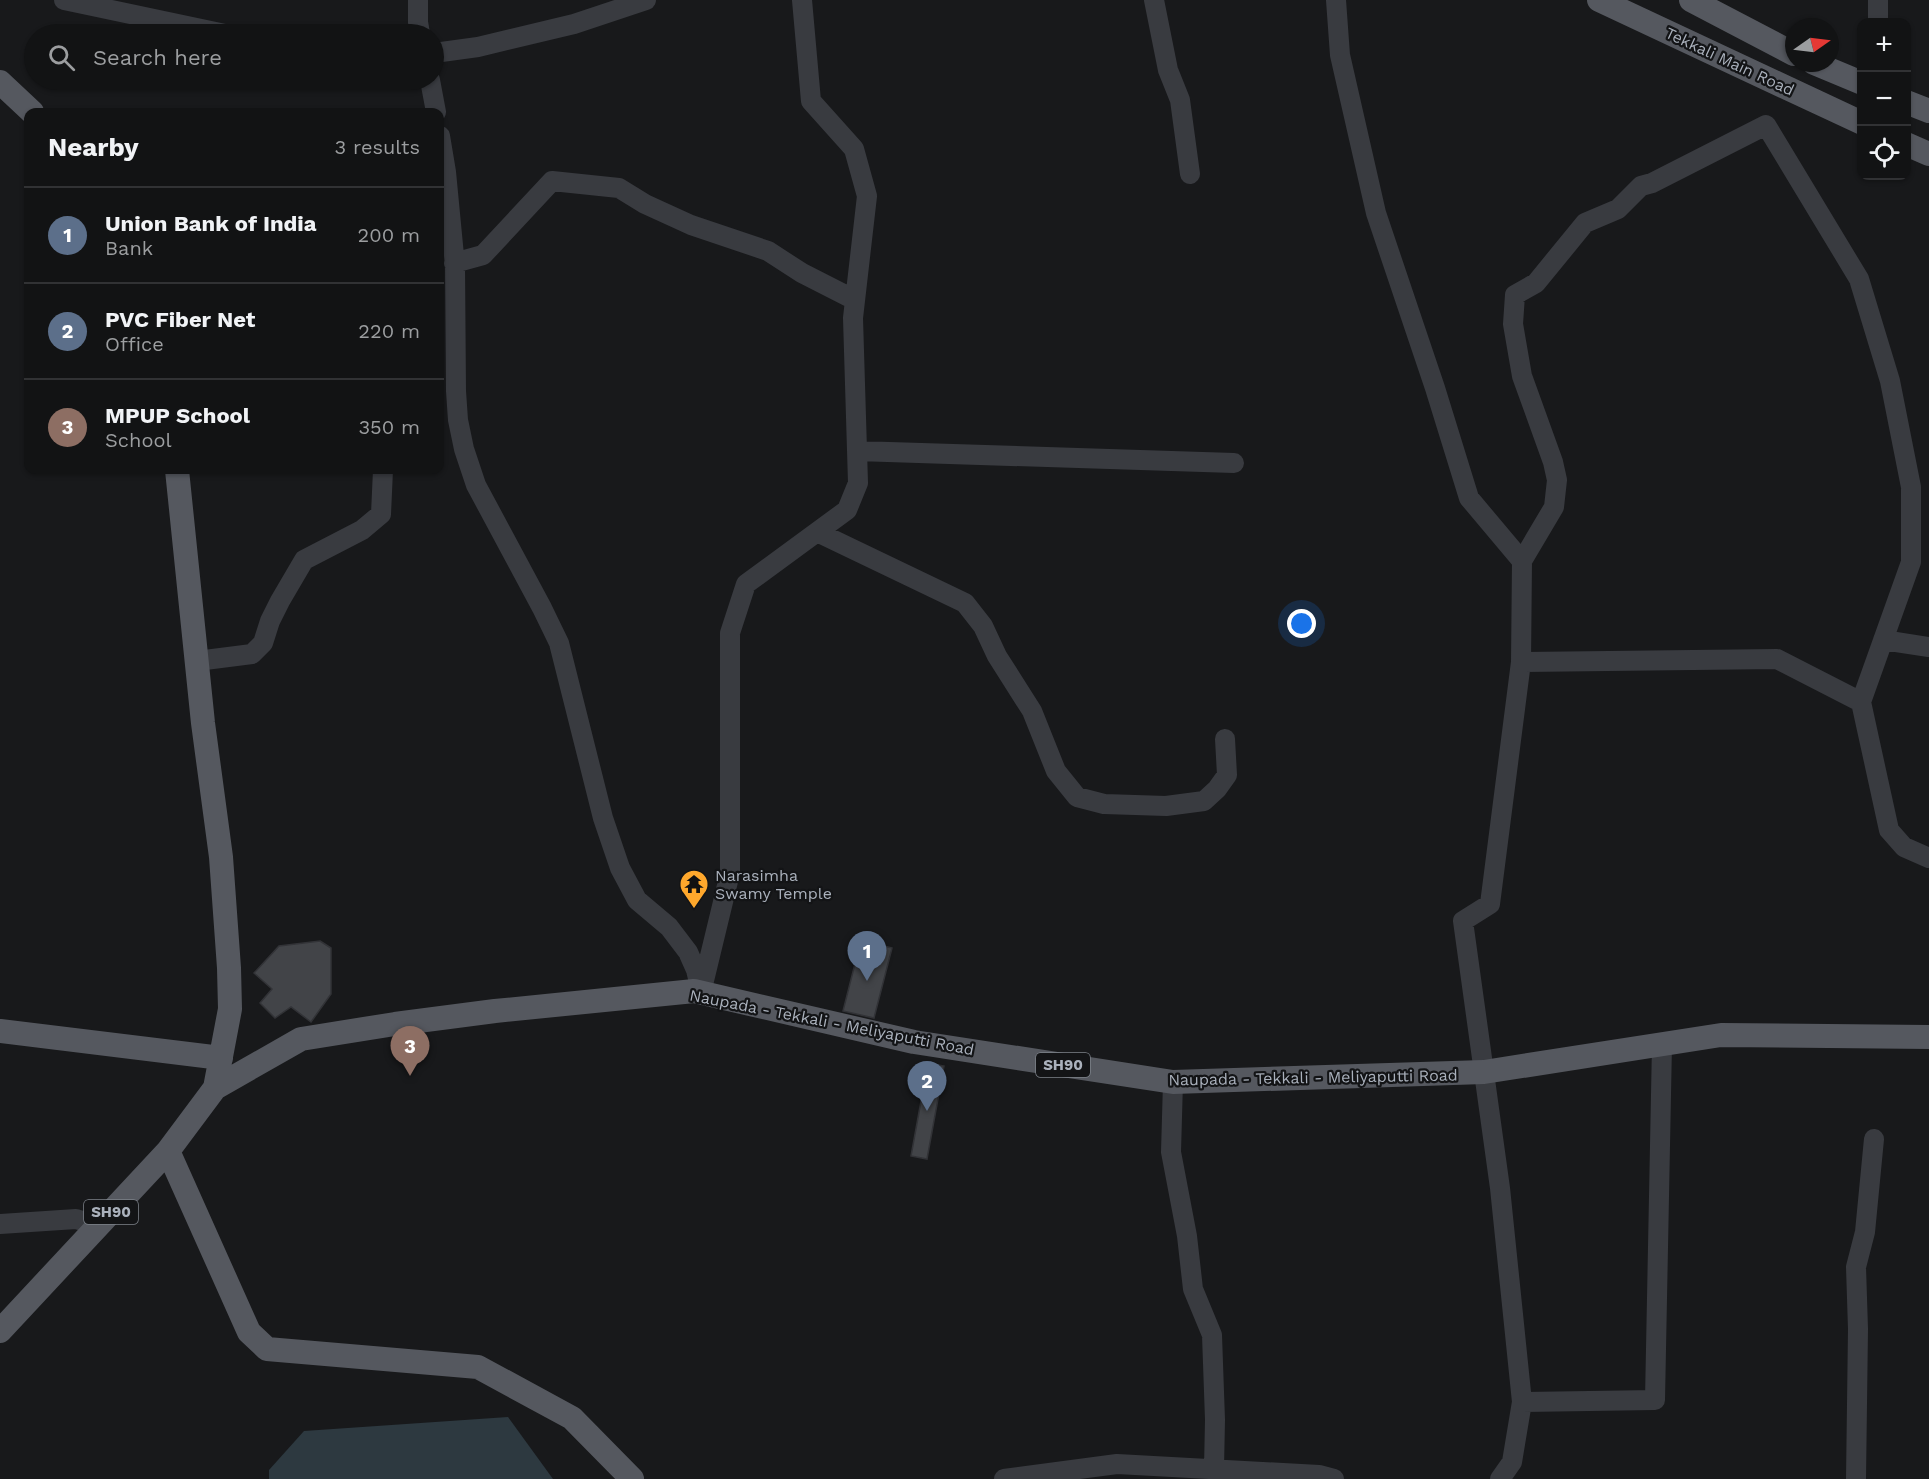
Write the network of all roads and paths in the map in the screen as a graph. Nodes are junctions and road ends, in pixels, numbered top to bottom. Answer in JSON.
{"nodes":[{"id":1,"x":64,"y":0,"type":"edge"},
{"id":2,"x":418,"y":0,"type":"edge"},
{"id":3,"x":646,"y":0,"type":"edge"},
{"id":4,"x":802,"y":0,"type":"edge"},
{"id":5,"x":1154,"y":0,"type":"edge"},
{"id":6,"x":1336,"y":0,"type":"edge"},
{"id":7,"x":1599,"y":0,"type":"edge"},
{"id":8,"x":1691,"y":0,"type":"edge"},
{"id":9,"x":1878,"y":0,"type":"edge"},
{"id":10,"x":1878,"y":18,"type":"edge"},
{"id":11,"x":178,"y":24,"type":"edge"},
{"id":12,"x":418,"y":24,"type":"edge"},
{"id":13,"x":1785,"y":49,"type":"edge"},
{"id":14,"x":444,"y":52,"type":"edge"},
{"id":15,"x":1836,"y":72,"type":"edge"},
{"id":16,"x":1857,"y":81,"type":"edge"},
{"id":17,"x":0,"y":82,"type":"edge"},
{"id":18,"x":432,"y":90,"type":"edge"},
{"id":19,"x":1911,"y":104,"type":"edge"},
{"id":20,"x":28,"y":108,"type":"edge"},
{"id":21,"x":435,"y":108,"type":"edge"},
{"id":22,"x":1929,"y":111,"type":"edge"},
{"id":23,"x":1857,"y":121,"type":"edge"},
{"id":24,"x":1911,"y":146,"type":"edge"},
{"id":25,"x":1929,"y":154,"type":"edge"},
{"id":26,"x":444,"y":160,"type":"edge"},
{"id":27,"x":1190,"y":174,"type":"dead end"},
{"id":28,"x":454,"y":262,"type":"junction"},
{"id":29,"x":855,"y":300,"type":"junction"},
{"id":30,"x":448,"y":363,"type":"edge"},
{"id":31,"x":857,"y":451,"type":"junction"},
{"id":32,"x":1234,"y":463,"type":"dead end"},
{"id":33,"x":177,"y":474,"type":"edge"},
{"id":34,"x":383,"y":474,"type":"edge"},
{"id":35,"x":817,"y":532,"type":"junction"},
{"id":36,"x":1522,"y":561,"type":"junction"},
{"id":37,"x":1883,"y":640,"type":"junction"},
{"id":38,"x":1929,"y":647,"type":"edge"},
{"id":39,"x":197,"y":661,"type":"junction"},
{"id":40,"x":1521,"y":662,"type":"junction"},
{"id":41,"x":1861,"y":702,"type":"junction"},
{"id":42,"x":1225,"y":739,"type":"dead end"},
{"id":43,"x":1929,"y":858,"type":"edge"},
{"id":44,"x":701,"y":993,"type":"junction"},
{"id":45,"x":0,"y":1031,"type":"edge"},
{"id":46,"x":1929,"y":1037,"type":"edge"},
{"id":47,"x":1662,"y":1044,"type":"junction"},
{"id":48,"x":221,"y":1058,"type":"junction"},
{"id":49,"x":1484,"y":1072,"type":"junction"},
{"id":50,"x":1173,"y":1082,"type":"junction"},
{"id":51,"x":215,"y":1088,"type":"junction"},
{"id":52,"x":1874,"y":1139,"type":"dead end"},
{"id":53,"x":168,"y":1151,"type":"junction"},
{"id":54,"x":0,"y":1224,"type":"edge"},
{"id":55,"x":98,"y":1226,"type":"junction"},
{"id":56,"x":0,"y":1331,"type":"edge"},
{"id":57,"x":1522,"y":1402,"type":"junction"},
{"id":58,"x":1214,"y":1468,"type":"junction"},
{"id":59,"x":1178,"y":1473,"type":"edge"},
{"id":60,"x":632,"y":1479,"type":"edge"},
{"id":61,"x":1004,"y":1479,"type":"edge"},
{"id":62,"x":1334,"y":1479,"type":"edge"},
{"id":63,"x":1500,"y":1479,"type":"edge"},
{"id":64,"x":1856,"y":1479,"type":"edge"}],
"edges":[{"from":1,"to":11,"type":"street"},
{"from":2,"to":12,"type":"street"},
{"from":3,"to":14,"type":"street"},
{"from":4,"to":29,"type":"street"},
{"from":5,"to":27,"type":"street"},
{"from":6,"to":36,"type":"street"},
{"from":7,"to":23,"type":"main road","name":"Tekkali Main Road"},
{"from":8,"to":13,"type":"main road","name":"Tekkali Main Road"},
{"from":9,"to":10,"type":"street"},
{"from":15,"to":16,"type":"main road"},
{"from":17,"to":20,"type":"main road"},
{"from":18,"to":21,"type":"street"},
{"from":19,"to":22,"type":"main road"},
{"from":24,"to":25,"type":"main road"},
{"from":26,"to":28,"type":"street"},
{"from":28,"to":29,"type":"street"},
{"from":28,"to":30,"type":"street"},
{"from":29,"to":31,"type":"street"},
{"from":30,"to":44,"type":"street"},
{"from":31,"to":32,"type":"street"},
{"from":31,"to":35,"type":"street"},
{"from":33,"to":39,"type":"main road"},
{"from":34,"to":39,"type":"street"},
{"from":35,"to":42,"type":"street"},
{"from":35,"to":44,"type":"street"},
{"from":36,"to":37,"type":"street"},
{"from":36,"to":40,"type":"street"},
{"from":37,"to":38,"type":"street"},
{"from":37,"to":41,"type":"street"},
{"from":39,"to":48,"type":"main road"},
{"from":40,"to":41,"type":"street"},
{"from":40,"to":49,"type":"street"},
{"from":41,"to":43,"type":"street"},
{"from":44,"to":50,"type":"main road","name":"Naupada - Tekkali - Meliyaputti Road","number":"SH90"},
{"from":44,"to":51,"type":"main road","name":"Naupada - Tekkali - Meliyaputti Road","number":"SH90"},
{"from":45,"to":48,"type":"main road"},
{"from":46,"to":47,"type":"main road","name":"Naupada - Tekkali - Meliyaputti Road","number":"SH90"},
{"from":47,"to":49,"type":"main road","name":"Naupada - Tekkali - Meliyaputti Road","number":"SH90"},
{"from":47,"to":57,"type":"street"},
{"from":48,"to":51,"type":"main road"},
{"from":49,"to":50,"type":"main road","name":"Naupada - Tekkali - Meliyaputti Road","number":"SH90"},
{"from":49,"to":57,"type":"street"},
{"from":50,"to":58,"type":"street"},
{"from":51,"to":53,"type":"main road","name":"Naupada - Tekkali - Meliyaputti Road","number":"SH90"},
{"from":52,"to":64,"type":"street"},
{"from":53,"to":55,"type":"main road","name":"Naupada - Tekkali - Meliyaputti Road","number":"SH90"},
{"from":53,"to":60,"type":"main road"},
{"from":54,"to":55,"type":"street"},
{"from":55,"to":56,"type":"main road","name":"Naupada - Tekkali - Meliyaputti Road","number":"SH90"},
{"from":57,"to":63,"type":"street"},
{"from":58,"to":59,"type":"street"},
{"from":58,"to":62,"type":"street"},
{"from":59,"to":61,"type":"street"}]}
